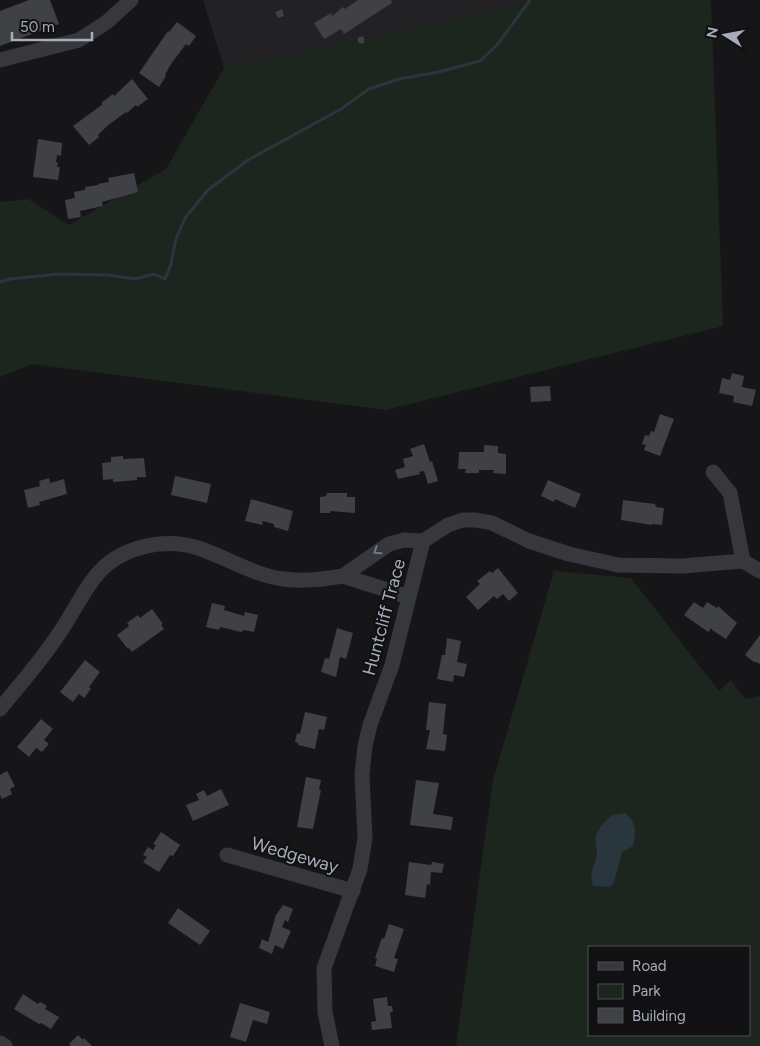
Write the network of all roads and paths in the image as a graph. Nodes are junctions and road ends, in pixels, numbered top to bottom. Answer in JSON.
{"nodes":[{"id":1,"x":131,"y":0,"type":"edge"},
{"id":2,"x":0,"y":60,"type":"edge"},
{"id":3,"x":714,"y":472,"type":"dead end"},
{"id":4,"x":424,"y":541,"type":"junction"},
{"id":5,"x":744,"y":561,"type":"junction"},
{"id":6,"x":760,"y":571,"type":"edge"},
{"id":7,"x":343,"y":576,"type":"junction"},
{"id":8,"x":409,"y":597,"type":"junction"},
{"id":9,"x":0,"y":710,"type":"edge"},
{"id":10,"x":227,"y":855,"type":"dead end"},
{"id":11,"x":353,"y":890,"type":"junction"},
{"id":12,"x":0,"y":1043,"type":"edge"},
{"id":13,"x":5,"y":1046,"type":"edge"},
{"id":14,"x":332,"y":1046,"type":"edge"}],
"edges":[{"from":1,"to":2,"type":"street"},
{"from":3,"to":5,"type":"street"},
{"from":4,"to":5,"type":"street","name":"Huntcliff Trace"},
{"from":4,"to":7,"type":"street","one_way":true},
{"from":4,"to":8,"type":"street","name":"Huntcliff Trace"},
{"from":5,"to":6,"type":"street"},
{"from":7,"to":8,"type":"street"},
{"from":7,"to":9,"type":"street"},
{"from":8,"to":11,"type":"street","name":"Huntcliff Trace"},
{"from":10,"to":11,"type":"street","name":"Wedgeway"},
{"from":11,"to":14,"type":"street","name":"Huntcliff Trace"},
{"from":12,"to":13,"type":"street"}]}
